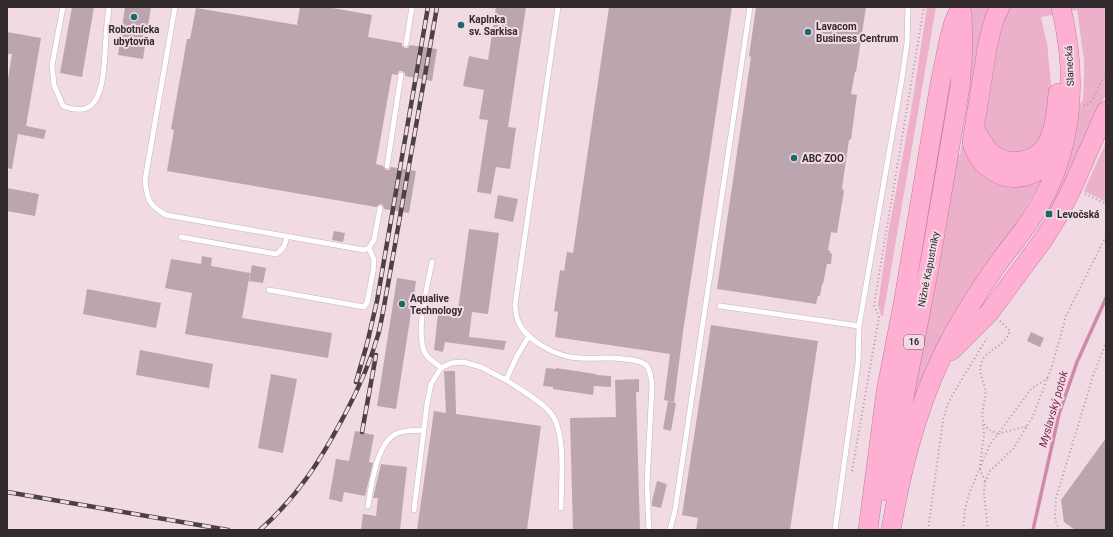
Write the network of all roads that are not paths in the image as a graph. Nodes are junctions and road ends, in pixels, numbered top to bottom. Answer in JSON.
{"nodes":[{"id":1,"x":63,"y":7,"type":"edge"},
{"id":2,"x":109,"y":7,"type":"edge"},
{"id":3,"x":175,"y":7,"type":"edge"},
{"id":4,"x":412,"y":7,"type":"edge"},
{"id":5,"x":558,"y":7,"type":"edge"},
{"id":6,"x":750,"y":7,"type":"edge"},
{"id":7,"x":908,"y":7,"type":"edge"},
{"id":8,"x":961,"y":7,"type":"edge"},
{"id":9,"x":1000,"y":7,"type":"edge"},
{"id":10,"x":1048,"y":7,"type":"edge"},
{"id":11,"x":1061,"y":7,"type":"edge"},
{"id":12,"x":1059,"y":28,"type":"junction"},
{"id":13,"x":406,"y":44,"type":"dead end"},
{"id":14,"x":401,"y":75,"type":"dead end"},
{"id":15,"x":1106,"y":111,"type":"edge"},
{"id":16,"x":1067,"y":126,"type":"junction"},
{"id":17,"x":974,"y":127,"type":"junction"},
{"id":18,"x":387,"y":166,"type":"dead end"},
{"id":19,"x":380,"y":208,"type":"dead end"},
{"id":20,"x":287,"y":236,"type":"junction"},
{"id":21,"x":181,"y":237,"type":"dead end"},
{"id":22,"x":369,"y":248,"type":"junction"},
{"id":23,"x":432,"y":262,"type":"dead end"},
{"id":24,"x":269,"y":290,"type":"dead end"},
{"id":25,"x":720,"y":306,"type":"dead end"},
{"id":26,"x":859,"y":326,"type":"junction"},
{"id":27,"x":529,"y":336,"type":"junction"},
{"id":28,"x":938,"y":363,"type":"junction"},
{"id":29,"x":441,"y":368,"type":"junction"},
{"id":30,"x":506,"y":380,"type":"junction"},
{"id":31,"x":424,"y":430,"type":"junction"},
{"id":32,"x":368,"y":506,"type":"dead end"},
{"id":33,"x":561,"y":508,"type":"dead end"},
{"id":34,"x":414,"y":510,"type":"dead end"},
{"id":35,"x":887,"y":527,"type":"edge"},
{"id":36,"x":649,"y":530,"type":"edge"},
{"id":37,"x":670,"y":530,"type":"edge"},
{"id":38,"x":835,"y":530,"type":"edge"},
{"id":39,"x":868,"y":530,"type":"edge"}],
"edges":[{"from":1,"to":2,"type":"lane"},
{"from":3,"to":20,"type":"lane"},
{"from":4,"to":13,"type":"lane"},
{"from":5,"to":27,"type":"lane"},
{"from":6,"to":37,"type":"lane"},
{"from":7,"to":26,"type":"lane"},
{"from":8,"to":35,"type":"highway","name":"Nižné Kapustníky","number":"16"},
{"from":8,"to":39,"type":"highway"},
{"from":9,"to":17,"type":"highway"},
{"from":10,"to":12,"type":"highway"},
{"from":11,"to":12,"type":"highway","name":"Slanecká","number":"16"},
{"from":12,"to":16,"type":"highway","name":"Slanecká","number":"16"},
{"from":12,"to":17,"type":"highway"},
{"from":14,"to":18,"type":"lane"},
{"from":15,"to":28,"type":"highway"},
{"from":16,"to":17,"type":"highway"},
{"from":16,"to":28,"type":"highway","number":"16"},
{"from":19,"to":22,"type":"lane"},
{"from":20,"to":21,"type":"lane"},
{"from":20,"to":22,"type":"lane"},
{"from":22,"to":24,"type":"lane"},
{"from":23,"to":29,"type":"lane"},
{"from":25,"to":26,"type":"lane"},
{"from":26,"to":38,"type":"lane"},
{"from":27,"to":30,"type":"lane"},
{"from":27,"to":36,"type":"lane"},
{"from":28,"to":35,"type":"highway","number":"16"},
{"from":29,"to":30,"type":"lane"},
{"from":29,"to":31,"type":"lane"},
{"from":30,"to":33,"type":"lane"},
{"from":31,"to":32,"type":"lane"},
{"from":31,"to":34,"type":"lane"}]}
